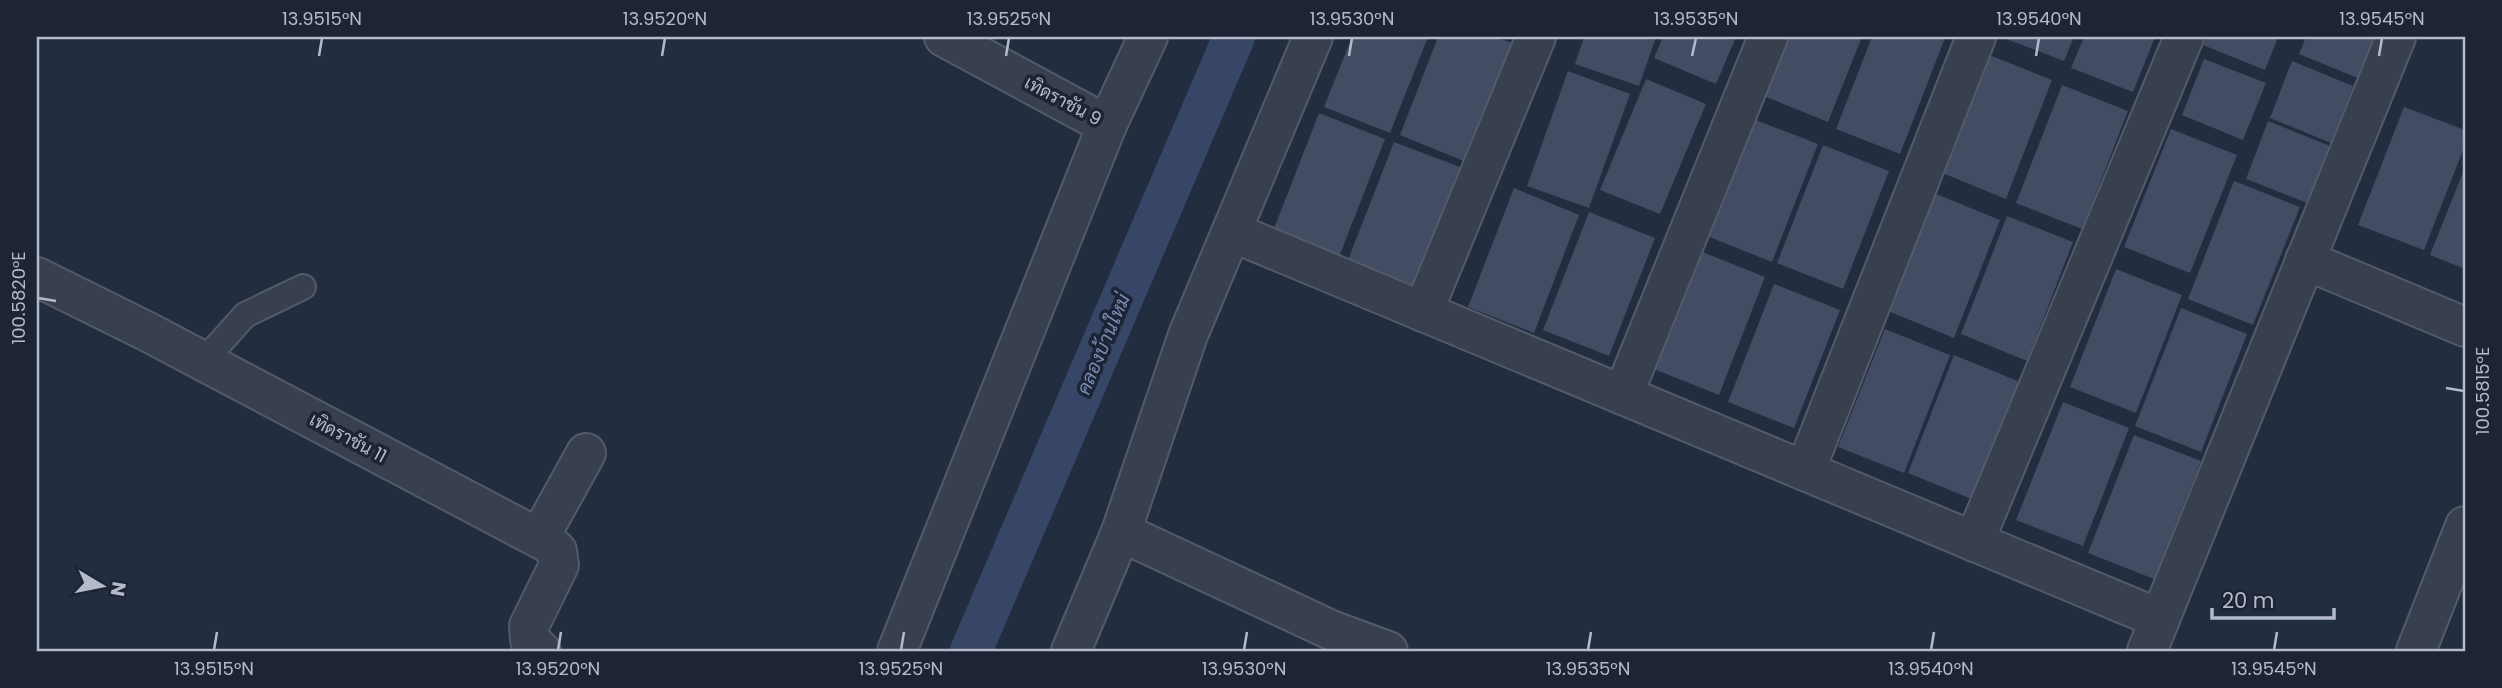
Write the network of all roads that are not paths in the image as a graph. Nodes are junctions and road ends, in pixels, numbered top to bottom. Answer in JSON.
{"nodes":[{"id":1,"x":944,"y":37,"type":"edge"},
{"id":2,"x":1149,"y":37,"type":"edge"},
{"id":3,"x":1313,"y":37,"type":"edge"},
{"id":4,"x":1536,"y":37,"type":"edge"},
{"id":5,"x":1768,"y":37,"type":"edge"},
{"id":6,"x":1976,"y":37,"type":"edge"},
{"id":7,"x":2183,"y":37,"type":"edge"},
{"id":8,"x":2396,"y":37,"type":"edge"},
{"id":9,"x":1107,"y":125,"type":"junction"},
{"id":10,"x":1231,"y":232,"type":"junction"},
{"id":11,"x":2305,"y":260,"type":"junction"},
{"id":12,"x":37,"y":277,"type":"edge"},
{"id":13,"x":303,"y":287,"type":"dead end"},
{"id":14,"x":1423,"y":312,"type":"junction"},
{"id":15,"x":2465,"y":327,"type":"edge"},
{"id":16,"x":203,"y":362,"type":"junction"},
{"id":17,"x":1623,"y":395,"type":"junction"},
{"id":18,"x":586,"y":453,"type":"dead end"},
{"id":19,"x":1805,"y":471,"type":"junction"},
{"id":20,"x":2465,"y":526,"type":"edge"},
{"id":21,"x":1121,"y":531,"type":"junction"},
{"id":22,"x":539,"y":538,"type":"junction"},
{"id":23,"x":1974,"y":542,"type":"junction"},
{"id":24,"x":2153,"y":635,"type":"edge"},
{"id":25,"x":1340,"y":643,"type":"edge"},
{"id":26,"x":532,"y":647,"type":"edge"},
{"id":27,"x":897,"y":651,"type":"edge"},
{"id":28,"x":1071,"y":651,"type":"edge"},
{"id":29,"x":1388,"y":651,"type":"edge"},
{"id":30,"x":2416,"y":651,"type":"edge"}],
"edges":[{"from":1,"to":9,"type":"street","name":"เทิดราชัน 9"},
{"from":2,"to":9,"type":"street"},
{"from":3,"to":10,"type":"street"},
{"from":4,"to":14,"type":"street"},
{"from":5,"to":17,"type":"street"},
{"from":6,"to":19,"type":"street"},
{"from":7,"to":23,"type":"street"},
{"from":8,"to":11,"type":"street"},
{"from":9,"to":27,"type":"street"},
{"from":10,"to":14,"type":"street"},
{"from":10,"to":21,"type":"street"},
{"from":11,"to":15,"type":"street"},
{"from":11,"to":24,"type":"street"},
{"from":12,"to":16,"type":"street","name":"เทิดราชัน 11"},
{"from":13,"to":16,"type":"lane"},
{"from":14,"to":17,"type":"street"},
{"from":16,"to":22,"type":"street","name":"เทิดราชัน 11"},
{"from":17,"to":19,"type":"street"},
{"from":18,"to":22,"type":"street"},
{"from":19,"to":23,"type":"street"},
{"from":20,"to":30,"type":"street"},
{"from":21,"to":25,"type":"street"},
{"from":21,"to":28,"type":"street"},
{"from":22,"to":26,"type":"street","name":"เทิดราชัน 11"},
{"from":23,"to":24,"type":"street"},
{"from":25,"to":29,"type":"street"}]}
